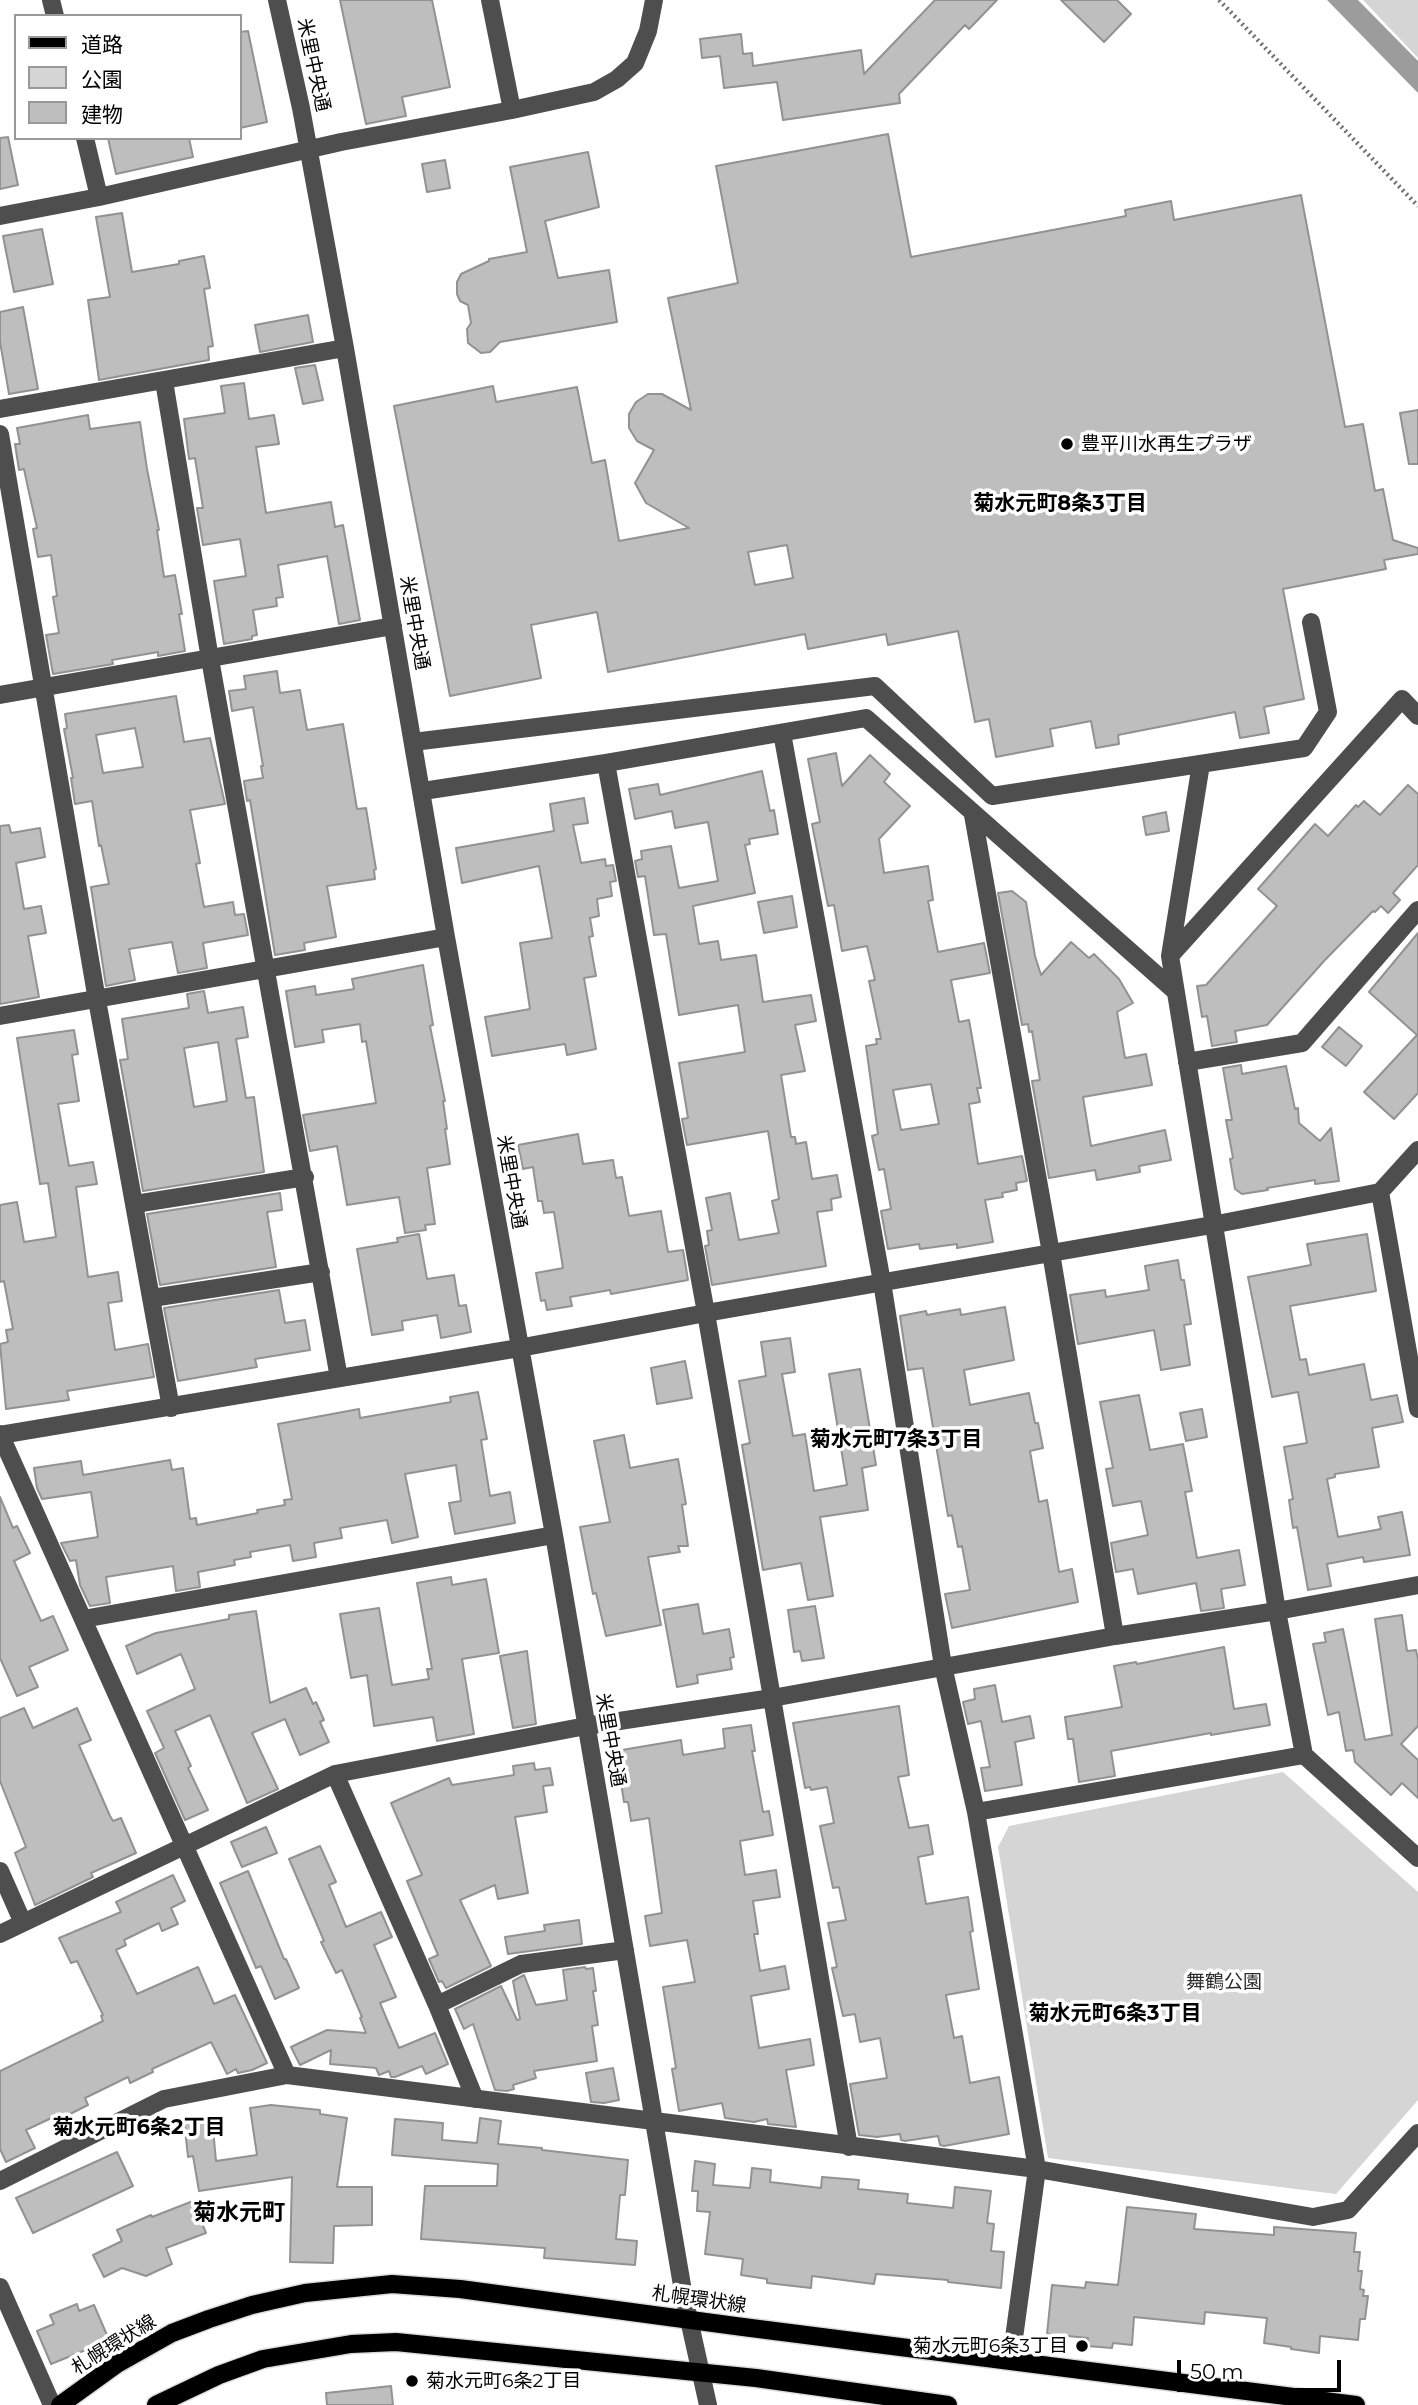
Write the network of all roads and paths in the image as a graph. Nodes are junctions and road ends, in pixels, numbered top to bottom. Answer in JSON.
{"nodes":[{"id":1,"x":277,"y":0,"type":"edge"},
{"id":2,"x":490,"y":0,"type":"edge"},
{"id":3,"x":654,"y":0,"type":"edge"},
{"id":4,"x":1219,"y":0,"type":"edge"},
{"id":5,"x":512,"y":110,"type":"junction"},
{"id":6,"x":85,"y":140,"type":"edge"},
{"id":7,"x":309,"y":150,"type":"junction"},
{"id":8,"x":99,"y":197,"type":"junction"},
{"id":9,"x":1418,"y":206,"type":"edge"},
{"id":10,"x":0,"y":216,"type":"edge"},
{"id":11,"x":345,"y":348,"type":"junction"},
{"id":12,"x":164,"y":381,"type":"junction"},
{"id":13,"x":0,"y":409,"type":"edge"},
{"id":14,"x":0,"y":434,"type":"edge"},
{"id":15,"x":1311,"y":622,"type":"dead end"},
{"id":16,"x":393,"y":626,"type":"junction"},
{"id":17,"x":210,"y":659,"type":"junction"},
{"id":18,"x":42,"y":688,"type":"junction"},
{"id":19,"x":0,"y":695,"type":"edge"},
{"id":20,"x":1418,"y":716,"type":"edge"},
{"id":21,"x":782,"y":733,"type":"junction"},
{"id":22,"x":413,"y":742,"type":"junction"},
{"id":23,"x":606,"y":763,"type":"junction"},
{"id":24,"x":1201,"y":764,"type":"junction"},
{"id":25,"x":423,"y":791,"type":"junction"},
{"id":26,"x":973,"y":815,"type":"junction"},
{"id":27,"x":1418,"y":910,"type":"edge"},
{"id":28,"x":446,"y":937,"type":"junction"},
{"id":29,"x":1170,"y":956,"type":"junction"},
{"id":30,"x":267,"y":968,"type":"junction"},
{"id":31,"x":1175,"y":991,"type":"junction"},
{"id":32,"x":97,"y":1000,"type":"junction"},
{"id":33,"x":0,"y":1016,"type":"edge"},
{"id":34,"x":1187,"y":1062,"type":"junction"},
{"id":35,"x":1418,"y":1150,"type":"edge"},
{"id":36,"x":305,"y":1177,"type":"junction"},
{"id":37,"x":1380,"y":1192,"type":"junction"},
{"id":38,"x":135,"y":1204,"type":"junction"},
{"id":39,"x":1212,"y":1225,"type":"junction"},
{"id":40,"x":1051,"y":1253,"type":"junction"},
{"id":41,"x":321,"y":1272,"type":"junction"},
{"id":42,"x":882,"y":1282,"type":"junction"},
{"id":43,"x":152,"y":1298,"type":"junction"},
{"id":44,"x":706,"y":1313,"type":"junction"},
{"id":45,"x":519,"y":1348,"type":"junction"},
{"id":46,"x":339,"y":1378,"type":"junction"},
{"id":47,"x":1416,"y":1380,"type":"edge"},
{"id":48,"x":171,"y":1408,"type":"junction"},
{"id":49,"x":1418,"y":1409,"type":"edge"},
{"id":50,"x":0,"y":1435,"type":"edge"},
{"id":51,"x":554,"y":1535,"type":"junction"},
{"id":52,"x":1418,"y":1585,"type":"edge"},
{"id":53,"x":1277,"y":1611,"type":"junction"},
{"id":54,"x":83,"y":1619,"type":"junction"},
{"id":55,"x":1115,"y":1636,"type":"junction"},
{"id":56,"x":943,"y":1666,"type":"junction"},
{"id":57,"x":772,"y":1698,"type":"junction"},
{"id":58,"x":586,"y":1726,"type":"junction"},
{"id":59,"x":1304,"y":1755,"type":"junction"},
{"id":60,"x":335,"y":1774,"type":"junction"},
{"id":61,"x":976,"y":1812,"type":"junction"},
{"id":62,"x":182,"y":1845,"type":"junction"},
{"id":63,"x":1418,"y":1858,"type":"edge"},
{"id":64,"x":0,"y":1871,"type":"edge"},
{"id":65,"x":23,"y":1923,"type":"junction"},
{"id":66,"x":0,"y":1934,"type":"edge"},
{"id":67,"x":625,"y":1950,"type":"junction"},
{"id":68,"x":437,"y":2005,"type":"junction"},
{"id":69,"x":287,"y":2075,"type":"junction"},
{"id":70,"x":475,"y":2099,"type":"junction"},
{"id":71,"x":654,"y":2120,"type":"junction"},
{"id":72,"x":1418,"y":2133,"type":"edge"},
{"id":73,"x":849,"y":2147,"type":"junction"},
{"id":74,"x":1037,"y":2169,"type":"junction"},
{"id":75,"x":0,"y":2181,"type":"edge"},
{"id":76,"x":0,"y":2287,"type":"edge"},
{"id":77,"x":689,"y":2319,"type":"junction"},
{"id":78,"x":1011,"y":2360,"type":"junction"},
{"id":79,"x":700,"y":2372,"type":"junction"},
{"id":80,"x":52,"y":2405,"type":"edge"},
{"id":81,"x":60,"y":2405,"type":"edge"},
{"id":82,"x":156,"y":2405,"type":"edge"},
{"id":83,"x":708,"y":2405,"type":"edge"},
{"id":84,"x":948,"y":2405,"type":"edge"},
{"id":85,"x":1356,"y":2405,"type":"edge"}],
"edges":[{"from":1,"to":7,"type":"street","name":"米里中央通"},
{"from":2,"to":5,"type":"street"},
{"from":3,"to":5,"type":"street"},
{"from":4,"to":9,"type":"path"},
{"from":5,"to":7,"type":"street"},
{"from":6,"to":8,"type":"street"},
{"from":7,"to":8,"type":"street"},
{"from":7,"to":11,"type":"street","name":"米里中央通"},
{"from":8,"to":10,"type":"street"},
{"from":11,"to":12,"type":"street"},
{"from":11,"to":16,"type":"street","name":"米里中央通"},
{"from":12,"to":13,"type":"street"},
{"from":12,"to":17,"type":"street"},
{"from":14,"to":18,"type":"street"},
{"from":15,"to":24,"type":"street"},
{"from":16,"to":17,"type":"street"},
{"from":16,"to":22,"type":"street","name":"米里中央通"},
{"from":17,"to":18,"type":"street"},
{"from":17,"to":30,"type":"street"},
{"from":18,"to":19,"type":"street"},
{"from":18,"to":32,"type":"street"},
{"from":20,"to":29,"type":"street"},
{"from":21,"to":23,"type":"street"},
{"from":21,"to":26,"type":"street"},
{"from":21,"to":42,"type":"street"},
{"from":22,"to":24,"type":"street"},
{"from":22,"to":25,"type":"street","name":"米里中央通"},
{"from":23,"to":25,"type":"street"},
{"from":23,"to":44,"type":"street"},
{"from":24,"to":29,"type":"street"},
{"from":25,"to":28,"type":"street","name":"米里中央通"},
{"from":26,"to":31,"type":"street"},
{"from":26,"to":40,"type":"street"},
{"from":27,"to":34,"type":"street"},
{"from":28,"to":30,"type":"street"},
{"from":28,"to":45,"type":"street","name":"米里中央通"},
{"from":29,"to":31,"type":"street"},
{"from":30,"to":32,"type":"street"},
{"from":30,"to":36,"type":"street"},
{"from":31,"to":34,"type":"street"},
{"from":32,"to":33,"type":"street"},
{"from":32,"to":38,"type":"street"},
{"from":34,"to":39,"type":"street"},
{"from":35,"to":37,"type":"street"},
{"from":36,"to":38,"type":"street"},
{"from":36,"to":41,"type":"street"},
{"from":37,"to":39,"type":"street"},
{"from":37,"to":47,"type":"street"},
{"from":38,"to":43,"type":"street"},
{"from":39,"to":40,"type":"street"},
{"from":39,"to":53,"type":"street"},
{"from":40,"to":42,"type":"street"},
{"from":40,"to":55,"type":"street"},
{"from":41,"to":43,"type":"street"},
{"from":41,"to":46,"type":"street"},
{"from":42,"to":44,"type":"street"},
{"from":42,"to":56,"type":"street"},
{"from":43,"to":48,"type":"street"},
{"from":44,"to":45,"type":"street"},
{"from":44,"to":57,"type":"street"},
{"from":45,"to":46,"type":"street"},
{"from":45,"to":51,"type":"street","name":"米里中央通"},
{"from":46,"to":48,"type":"street"},
{"from":47,"to":49,"type":"street"},
{"from":48,"to":50,"type":"street"},
{"from":50,"to":54,"type":"street"},
{"from":51,"to":54,"type":"street"},
{"from":51,"to":58,"type":"street","name":"米里中央通"},
{"from":52,"to":53,"type":"street"},
{"from":53,"to":55,"type":"street"},
{"from":53,"to":59,"type":"street"},
{"from":54,"to":62,"type":"street"},
{"from":55,"to":56,"type":"street"},
{"from":56,"to":57,"type":"street"},
{"from":56,"to":61,"type":"street"},
{"from":57,"to":58,"type":"street"},
{"from":57,"to":73,"type":"street"},
{"from":58,"to":60,"type":"street"},
{"from":58,"to":67,"type":"street","name":"米里中央通"},
{"from":59,"to":61,"type":"street"},
{"from":59,"to":63,"type":"street"},
{"from":60,"to":62,"type":"street"},
{"from":60,"to":68,"type":"street"},
{"from":61,"to":74,"type":"street"},
{"from":62,"to":65,"type":"street"},
{"from":62,"to":69,"type":"street"},
{"from":64,"to":65,"type":"street"},
{"from":65,"to":66,"type":"street"},
{"from":67,"to":68,"type":"street"},
{"from":67,"to":71,"type":"street","name":"米里中央通"},
{"from":68,"to":70,"type":"street"},
{"from":69,"to":70,"type":"street"},
{"from":69,"to":75,"type":"street"},
{"from":70,"to":71,"type":"street"},
{"from":71,"to":73,"type":"street"},
{"from":71,"to":77,"type":"street","name":"米里中央通"},
{"from":72,"to":74,"type":"street"},
{"from":73,"to":74,"type":"street"},
{"from":74,"to":78,"type":"street"},
{"from":76,"to":80,"type":"street"},
{"from":77,"to":78,"type":"main road","name":"札幌環状線"},
{"from":77,"to":79,"type":"street","name":"米里中央通"},
{"from":77,"to":81,"type":"main road","name":"札幌環状線"},
{"from":78,"to":85,"type":"main road","name":"札幌環状線"},
{"from":79,"to":82,"type":"main road"},
{"from":79,"to":83,"type":"street","name":"米里中央通"},
{"from":79,"to":84,"type":"main road"}]}
